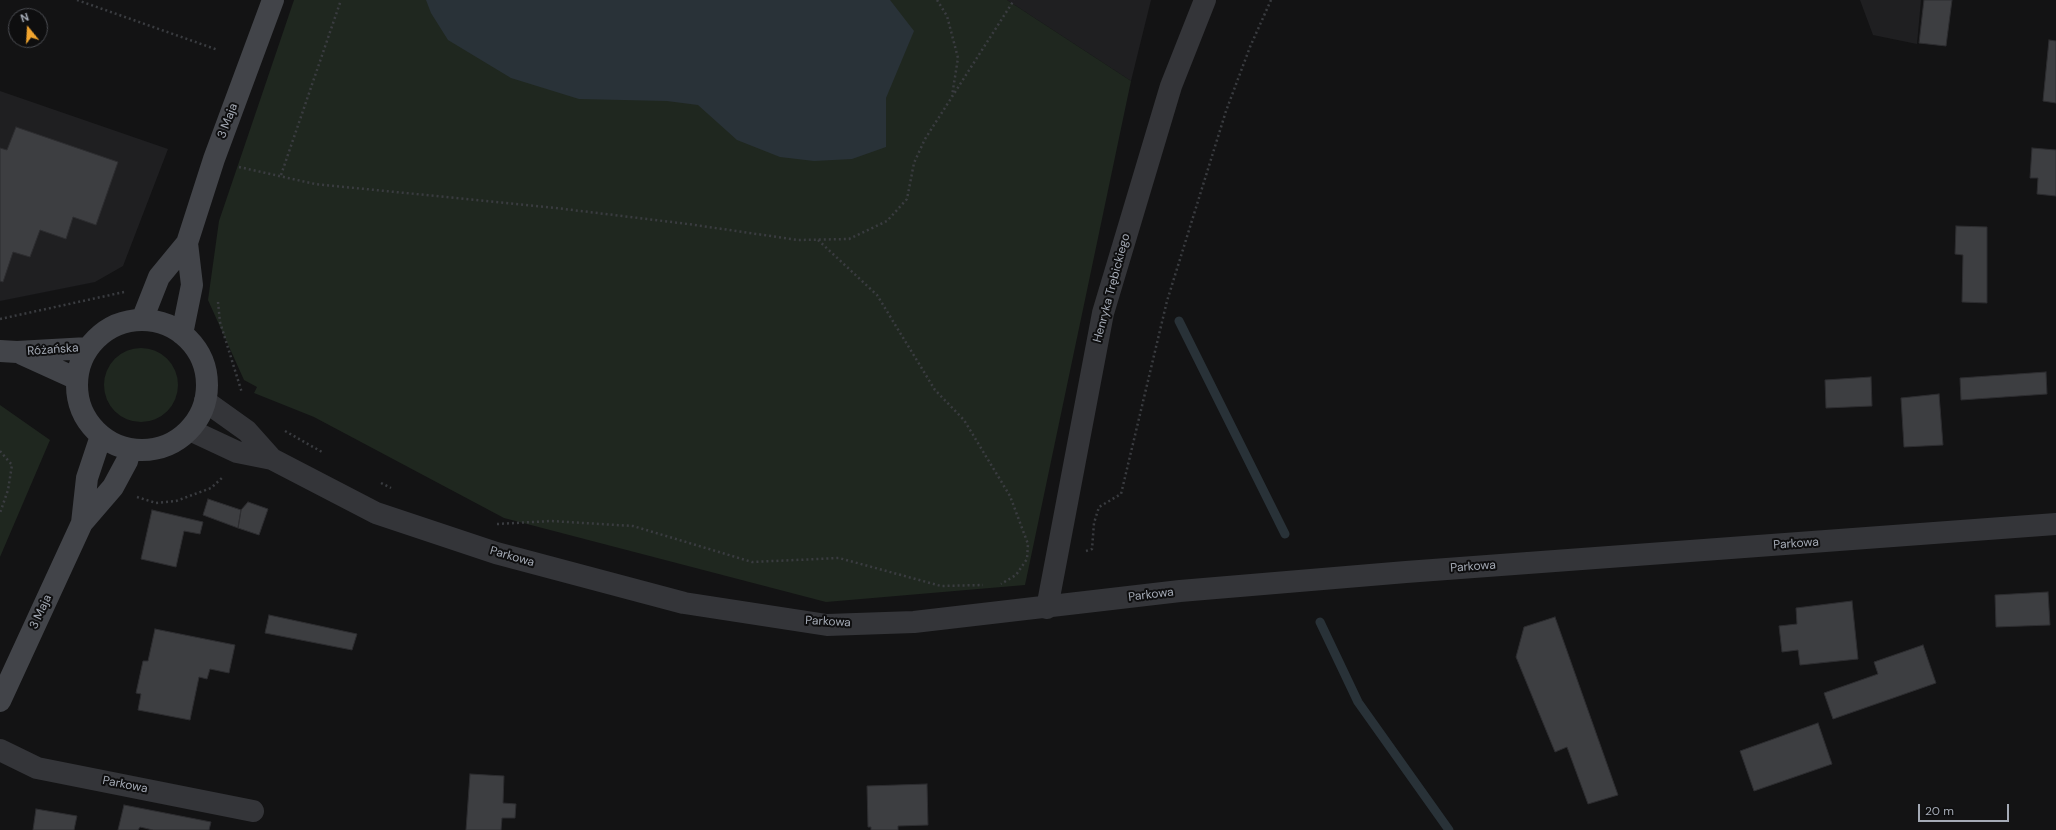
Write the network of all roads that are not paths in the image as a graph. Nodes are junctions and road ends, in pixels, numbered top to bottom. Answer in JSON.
{"nodes":[{"id":1,"x":273,"y":0,"type":"edge"},
{"id":2,"x":1204,"y":0,"type":"edge"},
{"id":3,"x":187,"y":243,"type":"junction"},
{"id":4,"x":142,"y":320,"type":"junction"},
{"id":5,"x":182,"y":334,"type":"junction"},
{"id":6,"x":88,"y":348,"type":"junction"},
{"id":7,"x":9,"y":352,"type":"edge"},
{"id":8,"x":77,"y":378,"type":"junction"},
{"id":9,"x":205,"y":401,"type":"junction"},
{"id":10,"x":190,"y":430,"type":"junction"},
{"id":11,"x":101,"y":436,"type":"junction"},
{"id":12,"x":130,"y":450,"type":"junction"},
{"id":13,"x":272,"y":459,"type":"junction"},
{"id":14,"x":82,"y":523,"type":"junction"},
{"id":15,"x":2056,"y":524,"type":"edge"},
{"id":16,"x":1047,"y":608,"type":"junction"},
{"id":17,"x":0,"y":701,"type":"edge"},
{"id":18,"x":0,"y":750,"type":"edge"},
{"id":19,"x":252,"y":811,"type":"dead end"}],
"edges":[{"from":1,"to":3,"type":"street","name":"3 Maja"},
{"from":2,"to":16,"type":"street","name":"Henryka Trębickiego"},
{"from":3,"to":4,"type":"street","name":"3 Maja"},
{"from":3,"to":5,"type":"street","name":"3 Maja"},
{"from":4,"to":5,"type":"street"},
{"from":4,"to":6,"type":"street"},
{"from":5,"to":9,"type":"street"},
{"from":6,"to":7,"type":"street","name":"Różańska"},
{"from":6,"to":8,"type":"street"},
{"from":7,"to":8,"type":"street","name":"Różańska"},
{"from":8,"to":11,"type":"street"},
{"from":9,"to":10,"type":"street"},
{"from":9,"to":13,"type":"street","name":"Parkowa"},
{"from":10,"to":12,"type":"street"},
{"from":10,"to":13,"type":"street","name":"Parkowa"},
{"from":11,"to":12,"type":"street"},
{"from":11,"to":14,"type":"street","name":"3 Maja"},
{"from":12,"to":14,"type":"street","name":"3 Maja"},
{"from":13,"to":16,"type":"street","name":"Parkowa"},
{"from":14,"to":17,"type":"street","name":"3 Maja"},
{"from":15,"to":16,"type":"street","name":"Parkowa"},
{"from":18,"to":19,"type":"street","name":"Parkowa"}]}
